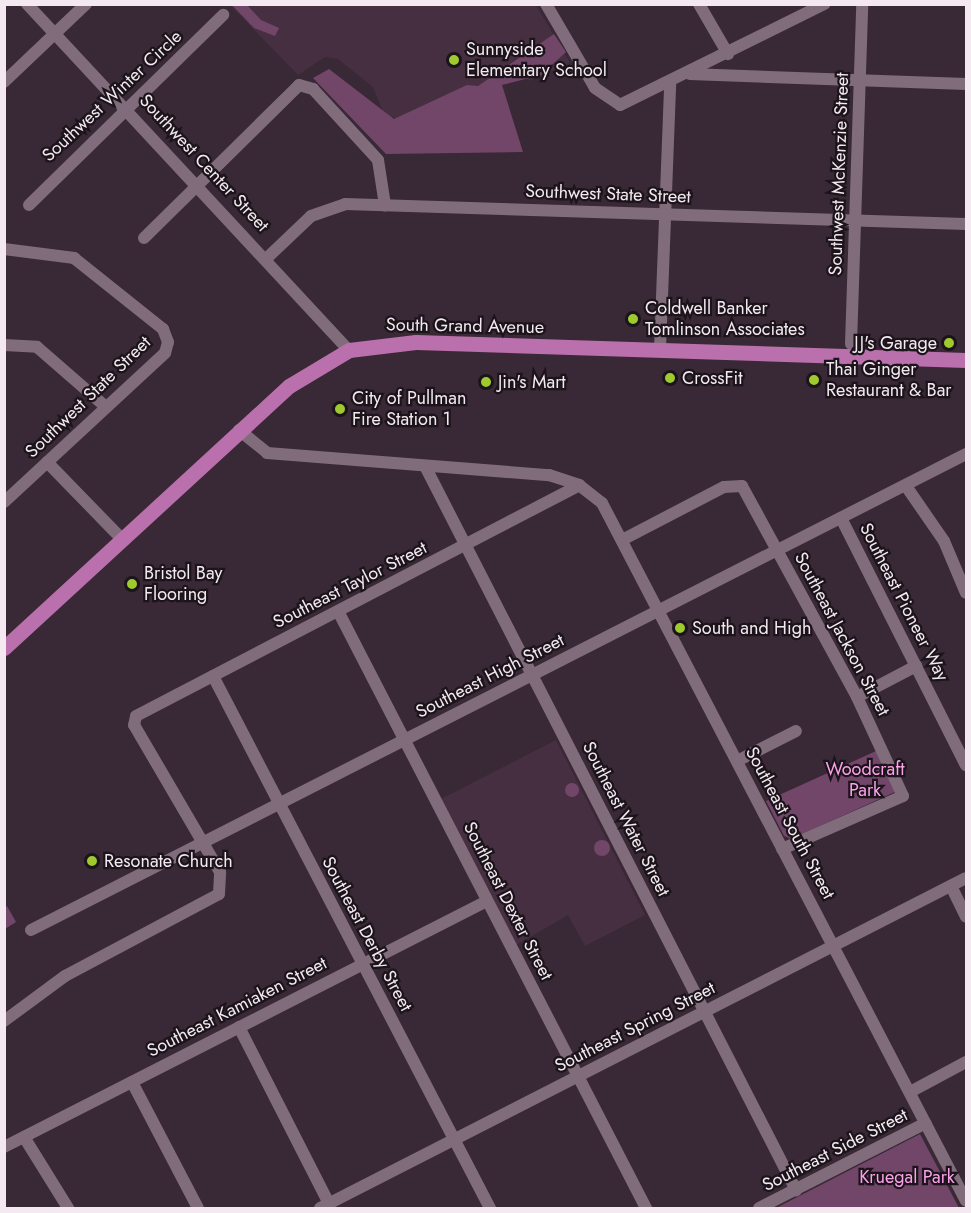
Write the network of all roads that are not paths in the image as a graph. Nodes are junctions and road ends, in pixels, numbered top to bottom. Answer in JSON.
{"nodes":[{"id":1,"x":27,"y":4,"type":"edge"},
{"id":2,"x":86,"y":4,"type":"edge"},
{"id":3,"x":546,"y":4,"type":"edge"},
{"id":4,"x":699,"y":4,"type":"edge"},
{"id":5,"x":824,"y":4,"type":"edge"},
{"id":6,"x":862,"y":4,"type":"edge"},
{"id":7,"x":223,"y":15,"type":"dead end"},
{"id":8,"x":55,"y":34,"type":"junction"},
{"id":9,"x":728,"y":54,"type":"junction"},
{"id":10,"x":689,"y":74,"type":"junction"},
{"id":11,"x":861,"y":80,"type":"junction"},
{"id":12,"x":4,"y":82,"type":"edge"},
{"id":13,"x":670,"y":84,"type":"junction"},
{"id":14,"x":966,"y":84,"type":"edge"},
{"id":15,"x":127,"y":108,"type":"junction"},
{"id":16,"x":196,"y":182,"type":"junction"},
{"id":17,"x":29,"y":205,"type":"dead end"},
{"id":18,"x":385,"y":205,"type":"junction"},
{"id":19,"x":667,"y":213,"type":"junction"},
{"id":20,"x":856,"y":221,"type":"junction"},
{"id":21,"x":966,"y":224,"type":"edge"},
{"id":22,"x":144,"y":238,"type":"dead end"},
{"id":23,"x":4,"y":249,"type":"edge"},
{"id":24,"x":268,"y":257,"type":"junction"},
{"id":25,"x":851,"y":344,"type":"dead end"},
{"id":26,"x":4,"y":345,"type":"edge"},
{"id":27,"x":660,"y":349,"type":"junction"},
{"id":28,"x":350,"y":350,"type":"junction"},
{"id":29,"x":966,"y":360,"type":"edge"},
{"id":30,"x":106,"y":407,"type":"junction"},
{"id":31,"x":239,"y":430,"type":"junction"},
{"id":32,"x":966,"y":454,"type":"edge"},
{"id":33,"x":47,"y":462,"type":"junction"},
{"id":34,"x":425,"y":466,"type":"junction"},
{"id":35,"x":579,"y":485,"type":"junction"},
{"id":36,"x":906,"y":486,"type":"junction"},
{"id":37,"x":4,"y":502,"type":"edge"},
{"id":38,"x":841,"y":518,"type":"junction"},
{"id":39,"x":121,"y":538,"type":"junction"},
{"id":40,"x":622,"y":540,"type":"junction"},
{"id":41,"x":464,"y":546,"type":"junction"},
{"id":42,"x":778,"y":551,"type":"junction"},
{"id":43,"x":966,"y":593,"type":"edge"},
{"id":44,"x":658,"y":610,"type":"junction"},
{"id":45,"x":338,"y":611,"type":"junction"},
{"id":46,"x":4,"y":648,"type":"edge"},
{"id":47,"x":916,"y":666,"type":"junction"},
{"id":48,"x":531,"y":675,"type":"junction"},
{"id":49,"x":213,"y":676,"type":"junction"},
{"id":50,"x":857,"y":697,"type":"junction"},
{"id":51,"x":796,"y":731,"type":"dead end"},
{"id":52,"x":404,"y":740,"type":"junction"},
{"id":53,"x":737,"y":761,"type":"junction"},
{"id":54,"x":966,"y":765,"type":"edge"},
{"id":55,"x":279,"y":805,"type":"junction"},
{"id":56,"x":204,"y":842,"type":"junction"},
{"id":57,"x":782,"y":849,"type":"junction"},
{"id":58,"x":966,"y":879,"type":"edge"},
{"id":59,"x":951,"y":886,"type":"junction"},
{"id":60,"x":487,"y":901,"type":"junction"},
{"id":61,"x":966,"y":917,"type":"edge"},
{"id":62,"x":31,"y":930,"type":"dead end"},
{"id":63,"x":833,"y":945,"type":"junction"},
{"id":64,"x":362,"y":963,"type":"junction"},
{"id":65,"x":705,"y":1011,"type":"junction"},
{"id":66,"x":4,"y":1022,"type":"edge"},
{"id":67,"x":238,"y":1027,"type":"junction"},
{"id":68,"x":966,"y":1062,"type":"edge"},
{"id":69,"x":578,"y":1076,"type":"junction"},
{"id":70,"x":132,"y":1082,"type":"junction"},
{"id":71,"x":910,"y":1092,"type":"junction"},
{"id":72,"x":926,"y":1123,"type":"junction"},
{"id":73,"x":24,"y":1137,"type":"junction"},
{"id":74,"x":454,"y":1140,"type":"junction"},
{"id":75,"x":4,"y":1147,"type":"edge"},
{"id":76,"x":796,"y":1190,"type":"junction"},
{"id":77,"x":965,"y":1196,"type":"edge"},
{"id":78,"x":324,"y":1206,"type":"edge"},
{"id":79,"x":68,"y":1209,"type":"edge"},
{"id":80,"x":198,"y":1209,"type":"edge"},
{"id":81,"x":490,"y":1209,"type":"edge"},
{"id":82,"x":646,"y":1209,"type":"edge"},
{"id":83,"x":759,"y":1209,"type":"edge"}],
"edges":[{"from":1,"to":8,"type":"street","name":"Southwest Center Street"},
{"from":2,"to":8,"type":"street"},
{"from":3,"to":13,"type":"street"},
{"from":4,"to":9,"type":"street"},
{"from":5,"to":9,"type":"street"},
{"from":6,"to":11,"type":"street","name":"Southwest McKenzie Street"},
{"from":7,"to":15,"type":"street","name":"Southwest Winter Circle"},
{"from":8,"to":12,"type":"street"},
{"from":8,"to":15,"type":"street","name":"Southwest Center Street"},
{"from":9,"to":10,"type":"street"},
{"from":10,"to":11,"type":"street"},
{"from":10,"to":13,"type":"street"},
{"from":11,"to":14,"type":"street"},
{"from":11,"to":20,"type":"street","name":"Southwest McKenzie Street"},
{"from":13,"to":19,"type":"street"},
{"from":15,"to":16,"type":"street","name":"Southwest Center Street"},
{"from":15,"to":17,"type":"street","name":"Southwest Winter Circle"},
{"from":16,"to":18,"type":"street"},
{"from":16,"to":22,"type":"street"},
{"from":16,"to":24,"type":"street","name":"Southwest Center Street"},
{"from":18,"to":19,"type":"street","name":"Southwest State Street"},
{"from":18,"to":24,"type":"street","name":"Southwest State Street"},
{"from":19,"to":20,"type":"street","name":"Southwest State Street"},
{"from":19,"to":27,"type":"street"},
{"from":20,"to":21,"type":"street","name":"Southwest State Street"},
{"from":20,"to":25,"type":"street","name":"Southwest McKenzie Street"},
{"from":23,"to":30,"type":"street","name":"Southwest State Street"},
{"from":24,"to":28,"type":"street","name":"Southwest Center Street"},
{"from":26,"to":30,"type":"street"},
{"from":27,"to":28,"type":"main road","name":"South Grand Avenue"},
{"from":27,"to":29,"type":"main road","name":"South Grand Avenue"},
{"from":28,"to":31,"type":"main road","name":"South Grand Avenue"},
{"from":30,"to":33,"type":"street","name":"Southwest State Street"},
{"from":31,"to":34,"type":"street"},
{"from":31,"to":39,"type":"main road","name":"South Grand Avenue"},
{"from":32,"to":36,"type":"street","name":"Southeast High Street"},
{"from":33,"to":37,"type":"street","name":"Southwest State Street"},
{"from":33,"to":39,"type":"street"},
{"from":34,"to":35,"type":"street","name":"Southeast South Street"},
{"from":34,"to":41,"type":"street","name":"Southeast Water Street"},
{"from":35,"to":40,"type":"street","name":"Southeast South Street"},
{"from":35,"to":41,"type":"street","name":"Southeast Taylor Street"},
{"from":36,"to":38,"type":"street","name":"Southeast High Street"},
{"from":36,"to":43,"type":"street"},
{"from":38,"to":42,"type":"street","name":"Southeast High Street"},
{"from":38,"to":47,"type":"street","name":"Southeast Pioneer Way"},
{"from":39,"to":46,"type":"main road","name":"South Grand Avenue"},
{"from":40,"to":42,"type":"street","name":"Southeast Jackson Street"},
{"from":40,"to":44,"type":"street","name":"Southeast South Street"},
{"from":41,"to":45,"type":"street","name":"Southeast Taylor Street"},
{"from":41,"to":48,"type":"street","name":"Southeast Water Street"},
{"from":42,"to":44,"type":"street","name":"Southeast High Street"},
{"from":42,"to":50,"type":"street","name":"Southeast Jackson Street"},
{"from":44,"to":48,"type":"street","name":"Southeast High Street"},
{"from":44,"to":53,"type":"street","name":"Southeast South Street"},
{"from":45,"to":49,"type":"street","name":"Southeast Taylor Street"},
{"from":45,"to":52,"type":"street","name":"Southeast Dexter Street"},
{"from":47,"to":50,"type":"street"},
{"from":47,"to":54,"type":"street","name":"Southeast Pioneer Way"},
{"from":48,"to":52,"type":"street","name":"Southeast High Street"},
{"from":48,"to":65,"type":"street","name":"Southeast Water Street"},
{"from":49,"to":55,"type":"street","name":"Southeast Derby Street"},
{"from":49,"to":56,"type":"street","name":"Southeast Taylor Street"},
{"from":50,"to":57,"type":"street","name":"Southeast Jackson Street"},
{"from":51,"to":53,"type":"street"},
{"from":52,"to":55,"type":"street","name":"Southeast High Street"},
{"from":52,"to":60,"type":"street","name":"Southeast Dexter Street"},
{"from":53,"to":57,"type":"street","name":"Southeast South Street"},
{"from":55,"to":56,"type":"street","name":"Southeast High Street"},
{"from":55,"to":64,"type":"street","name":"Southeast Derby Street"},
{"from":56,"to":62,"type":"street","name":"Southeast High Street"},
{"from":56,"to":66,"type":"street"},
{"from":57,"to":63,"type":"street","name":"Southeast South Street"},
{"from":58,"to":59,"type":"street","name":"Southeast Spring Street"},
{"from":59,"to":61,"type":"street"},
{"from":59,"to":63,"type":"street","name":"Southeast Spring Street"},
{"from":60,"to":64,"type":"street","name":"Southeast Kamiaken Street"},
{"from":60,"to":69,"type":"street","name":"Southeast Dexter Street"},
{"from":63,"to":65,"type":"street","name":"Southeast Spring Street"},
{"from":63,"to":71,"type":"street","name":"Southeast South Street"},
{"from":64,"to":67,"type":"street","name":"Southeast Kamiaken Street"},
{"from":64,"to":74,"type":"street","name":"Southeast Derby Street"},
{"from":65,"to":69,"type":"street","name":"Southeast Spring Street"},
{"from":65,"to":76,"type":"street","name":"Southeast Water Street"},
{"from":67,"to":70,"type":"street","name":"Southeast Kamiaken Street"},
{"from":67,"to":78,"type":"street"},
{"from":68,"to":71,"type":"street"},
{"from":69,"to":74,"type":"street","name":"Southeast Spring Street"},
{"from":69,"to":82,"type":"street","name":"Southeast Dexter Street"},
{"from":70,"to":73,"type":"street","name":"Southeast Kamiaken Street"},
{"from":70,"to":80,"type":"street"},
{"from":71,"to":72,"type":"street","name":"Southeast South Street"},
{"from":72,"to":76,"type":"street","name":"Southeast Side Street"},
{"from":72,"to":77,"type":"street","name":"Southeast South Street"},
{"from":73,"to":75,"type":"street","name":"Southeast Kamiaken Street"},
{"from":73,"to":79,"type":"street"},
{"from":74,"to":78,"type":"street","name":"Southeast Spring Street"},
{"from":74,"to":81,"type":"street","name":"Southeast Derby Street"},
{"from":76,"to":83,"type":"street","name":"Southeast Side Street"}]}
